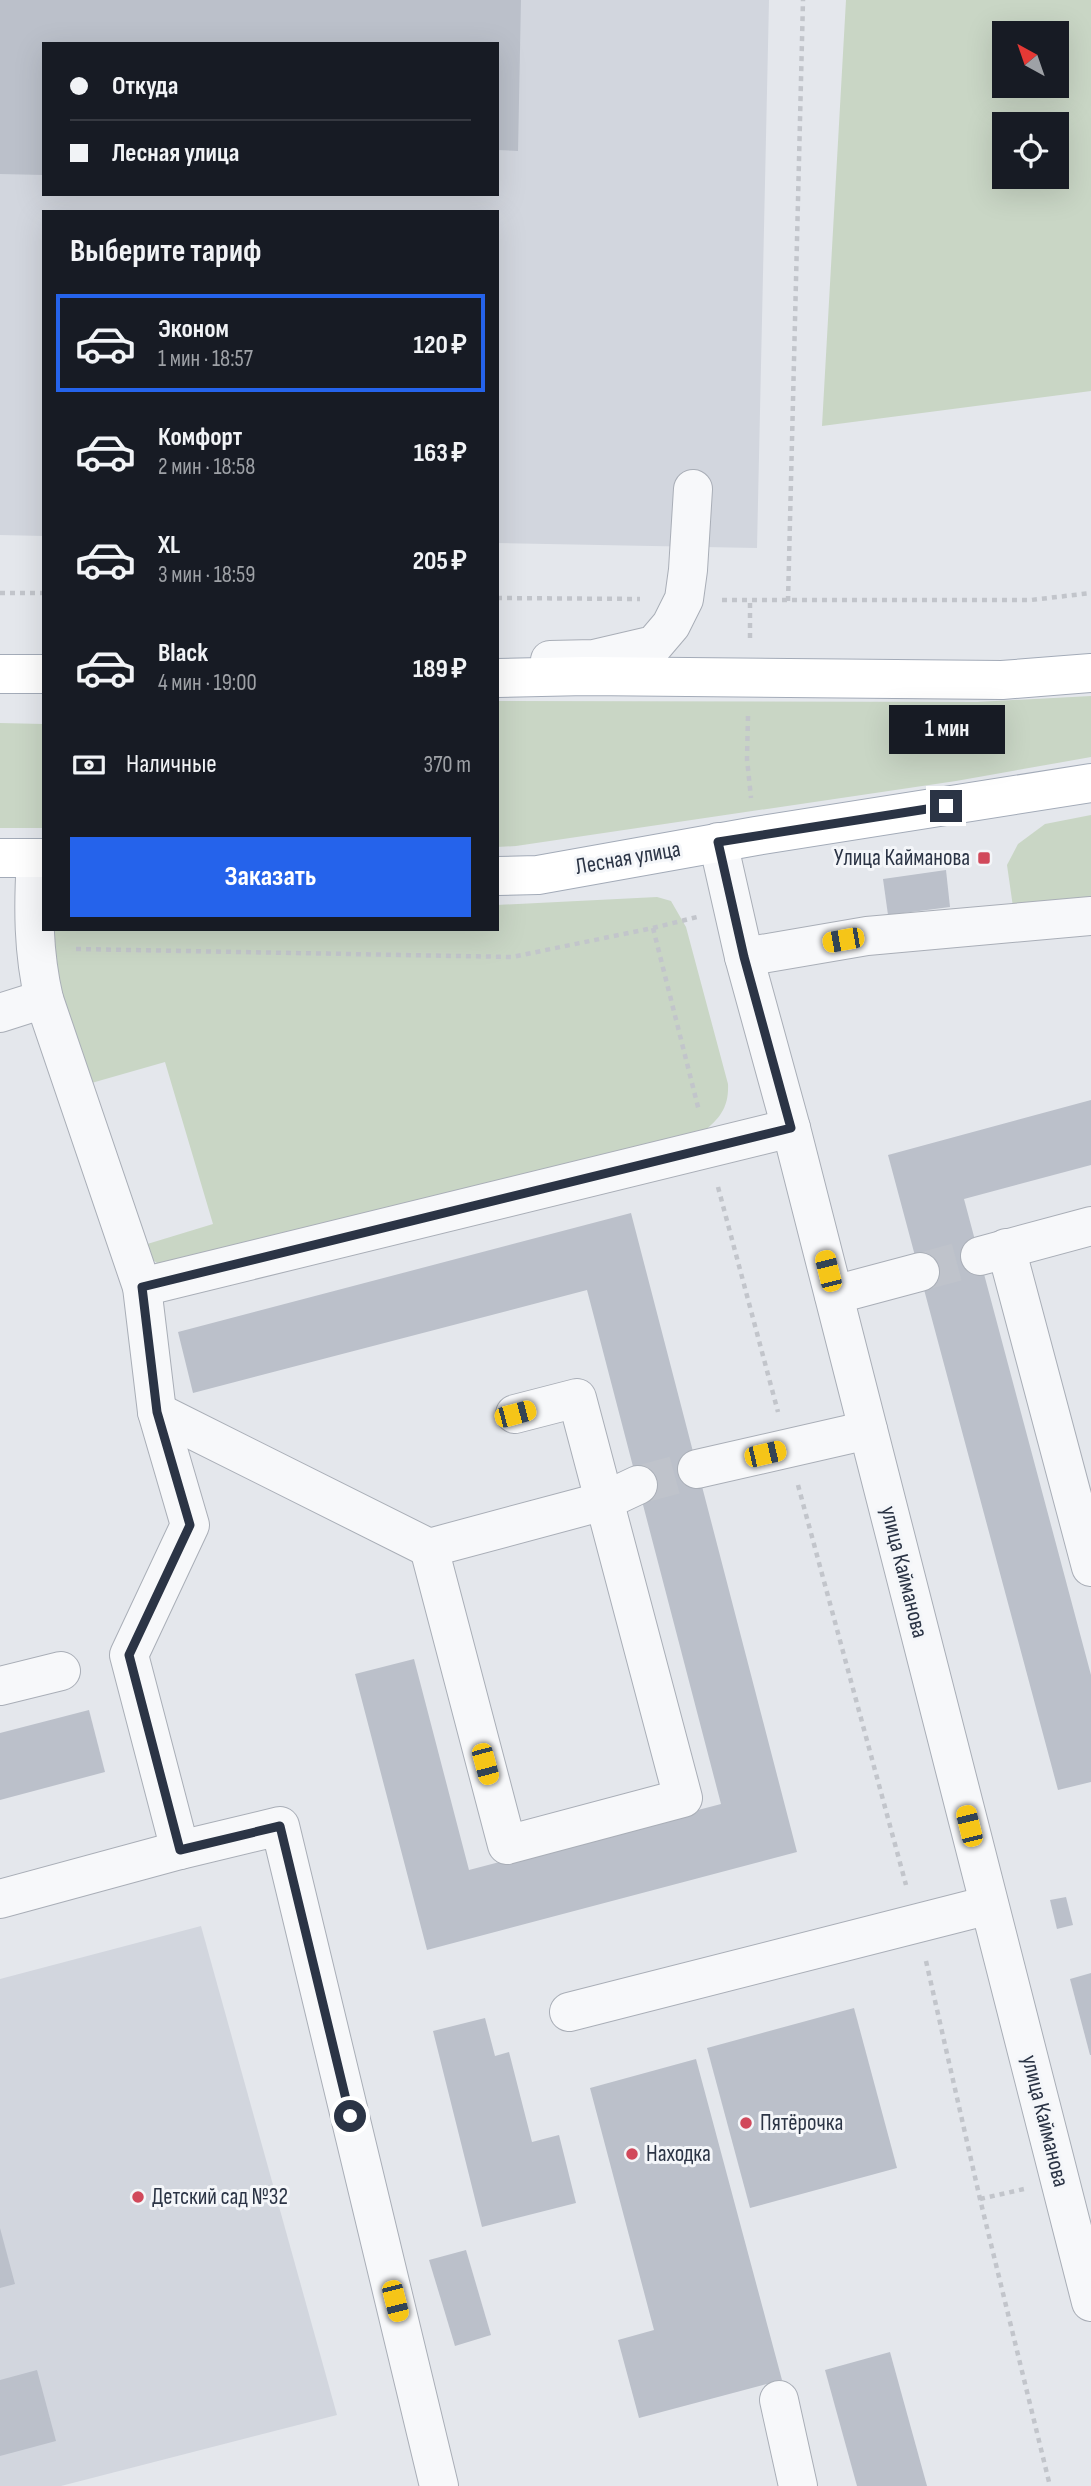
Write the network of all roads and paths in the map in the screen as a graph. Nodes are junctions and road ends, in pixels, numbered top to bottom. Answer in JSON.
{"nodes":[{"id":1,"x":803,"y":0,"type":"edge"},
{"id":2,"x":692,"y":489,"type":"dead end"},
{"id":3,"x":0,"y":593,"type":"edge"},
{"id":4,"x":42,"y":593,"type":"edge"},
{"id":5,"x":1091,"y":593,"type":"edge"},
{"id":6,"x":499,"y":598,"type":"edge"},
{"id":7,"x":684,"y":599,"type":"junction"},
{"id":8,"x":788,"y":601,"type":"junction"},
{"id":9,"x":499,"y":660,"type":"edge"},
{"id":10,"x":1091,"y":673,"type":"edge"},
{"id":11,"x":0,"y":674,"type":"edge"},
{"id":12,"x":42,"y":674,"type":"edge"},
{"id":13,"x":499,"y":678,"type":"edge"},
{"id":14,"x":1091,"y":783,"type":"edge"},
{"id":15,"x":718,"y":842,"type":"junction"},
{"id":16,"x":27,"y":858,"type":"edge"},
{"id":17,"x":499,"y":876,"type":"edge"},
{"id":18,"x":1091,"y":916,"type":"edge"},
{"id":19,"x":653,"y":928,"type":"dead end"},
{"id":20,"x":744,"y":957,"type":"junction"},
{"id":21,"x":44,"y":999,"type":"junction"},
{"id":22,"x":0,"y":1013,"type":"edge"},
{"id":23,"x":791,"y":1128,"type":"junction"},
{"id":24,"x":708,"y":1148,"type":"junction"},
{"id":25,"x":1091,"y":1226,"type":"edge"},
{"id":26,"x":920,"y":1272,"type":"tunnel mouth"},
{"id":27,"x":142,"y":1287,"type":"junction"},
{"id":28,"x":834,"y":1295,"type":"junction"},
{"id":29,"x":157,"y":1412,"type":"junction"},
{"id":30,"x":515,"y":1414,"type":"dead end"},
{"id":31,"x":868,"y":1430,"type":"junction"},
{"id":32,"x":788,"y":1449,"type":"junction"},
{"id":33,"x":697,"y":1469,"type":"tunnel mouth"},
{"id":34,"x":638,"y":1485,"type":"tunnel mouth"},
{"id":35,"x":604,"y":1501,"type":"junction"},
{"id":36,"x":429,"y":1548,"type":"junction"},
{"id":37,"x":1091,"y":1567,"type":"edge"},
{"id":38,"x":61,"y":1671,"type":"dead end"},
{"id":39,"x":0,"y":1686,"type":"edge"},
{"id":40,"x":180,"y":1850,"type":"junction"},
{"id":41,"x":0,"y":1899,"type":"edge"},
{"id":42,"x":989,"y":1905,"type":"junction"},
{"id":43,"x":916,"y":1923,"type":"junction"},
{"id":44,"x":569,"y":2012,"type":"dead end"},
{"id":45,"x":1091,"y":2302,"type":"edge"},
{"id":46,"x":779,"y":2400,"type":"dead end"},
{"id":47,"x":439,"y":2486,"type":"edge"},
{"id":48,"x":798,"y":2486,"type":"edge"},
{"id":49,"x":1050,"y":2486,"type":"edge"}],
"edges":[{"from":1,"to":8,"type":"path"},
{"from":2,"to":7,"type":"street"},
{"from":3,"to":4,"type":"path"},
{"from":5,"to":8,"type":"path"},
{"from":6,"to":7,"type":"path"},
{"from":7,"to":8,"type":"path"},
{"from":7,"to":9,"type":"street"},
{"from":10,"to":13,"type":"main road"},
{"from":11,"to":12,"type":"main road"},
{"from":14,"to":15,"type":"main road","name":"Лесная улица"},
{"from":15,"to":17,"type":"main road","name":"Лесная улица"},
{"from":15,"to":20,"type":"street","name":"улица Кайманова"},
{"from":16,"to":21,"type":"street"},
{"from":18,"to":20,"type":"street"},
{"from":19,"to":24,"type":"path"},
{"from":20,"to":23,"type":"street","name":"улица Кайманова"},
{"from":21,"to":22,"type":"street"},
{"from":21,"to":27,"type":"street"},
{"from":23,"to":24,"type":"street"},
{"from":23,"to":28,"type":"street","name":"улица Кайманова"},
{"from":24,"to":27,"type":"street"},
{"from":24,"to":32,"type":"path"},
{"from":25,"to":37,"type":"street"},
{"from":26,"to":28,"type":"street"},
{"from":27,"to":29,"type":"street"},
{"from":28,"to":31,"type":"street","name":"улица Кайманова"},
{"from":29,"to":36,"type":"street"},
{"from":29,"to":40,"type":"street"},
{"from":30,"to":35,"type":"street"},
{"from":31,"to":32,"type":"street"},
{"from":31,"to":42,"type":"street","name":"улица Кайманова"},
{"from":32,"to":33,"type":"street"},
{"from":32,"to":43,"type":"path"},
{"from":34,"to":35,"type":"street"},
{"from":35,"to":36,"type":"street"},
{"from":35,"to":36,"type":"street"},
{"from":38,"to":39,"type":"street"},
{"from":40,"to":41,"type":"street"},
{"from":40,"to":47,"type":"street"},
{"from":42,"to":43,"type":"street"},
{"from":42,"to":45,"type":"street","name":"улица Кайманова"},
{"from":43,"to":44,"type":"street"},
{"from":43,"to":49,"type":"path"},
{"from":46,"to":48,"type":"street"}]}
